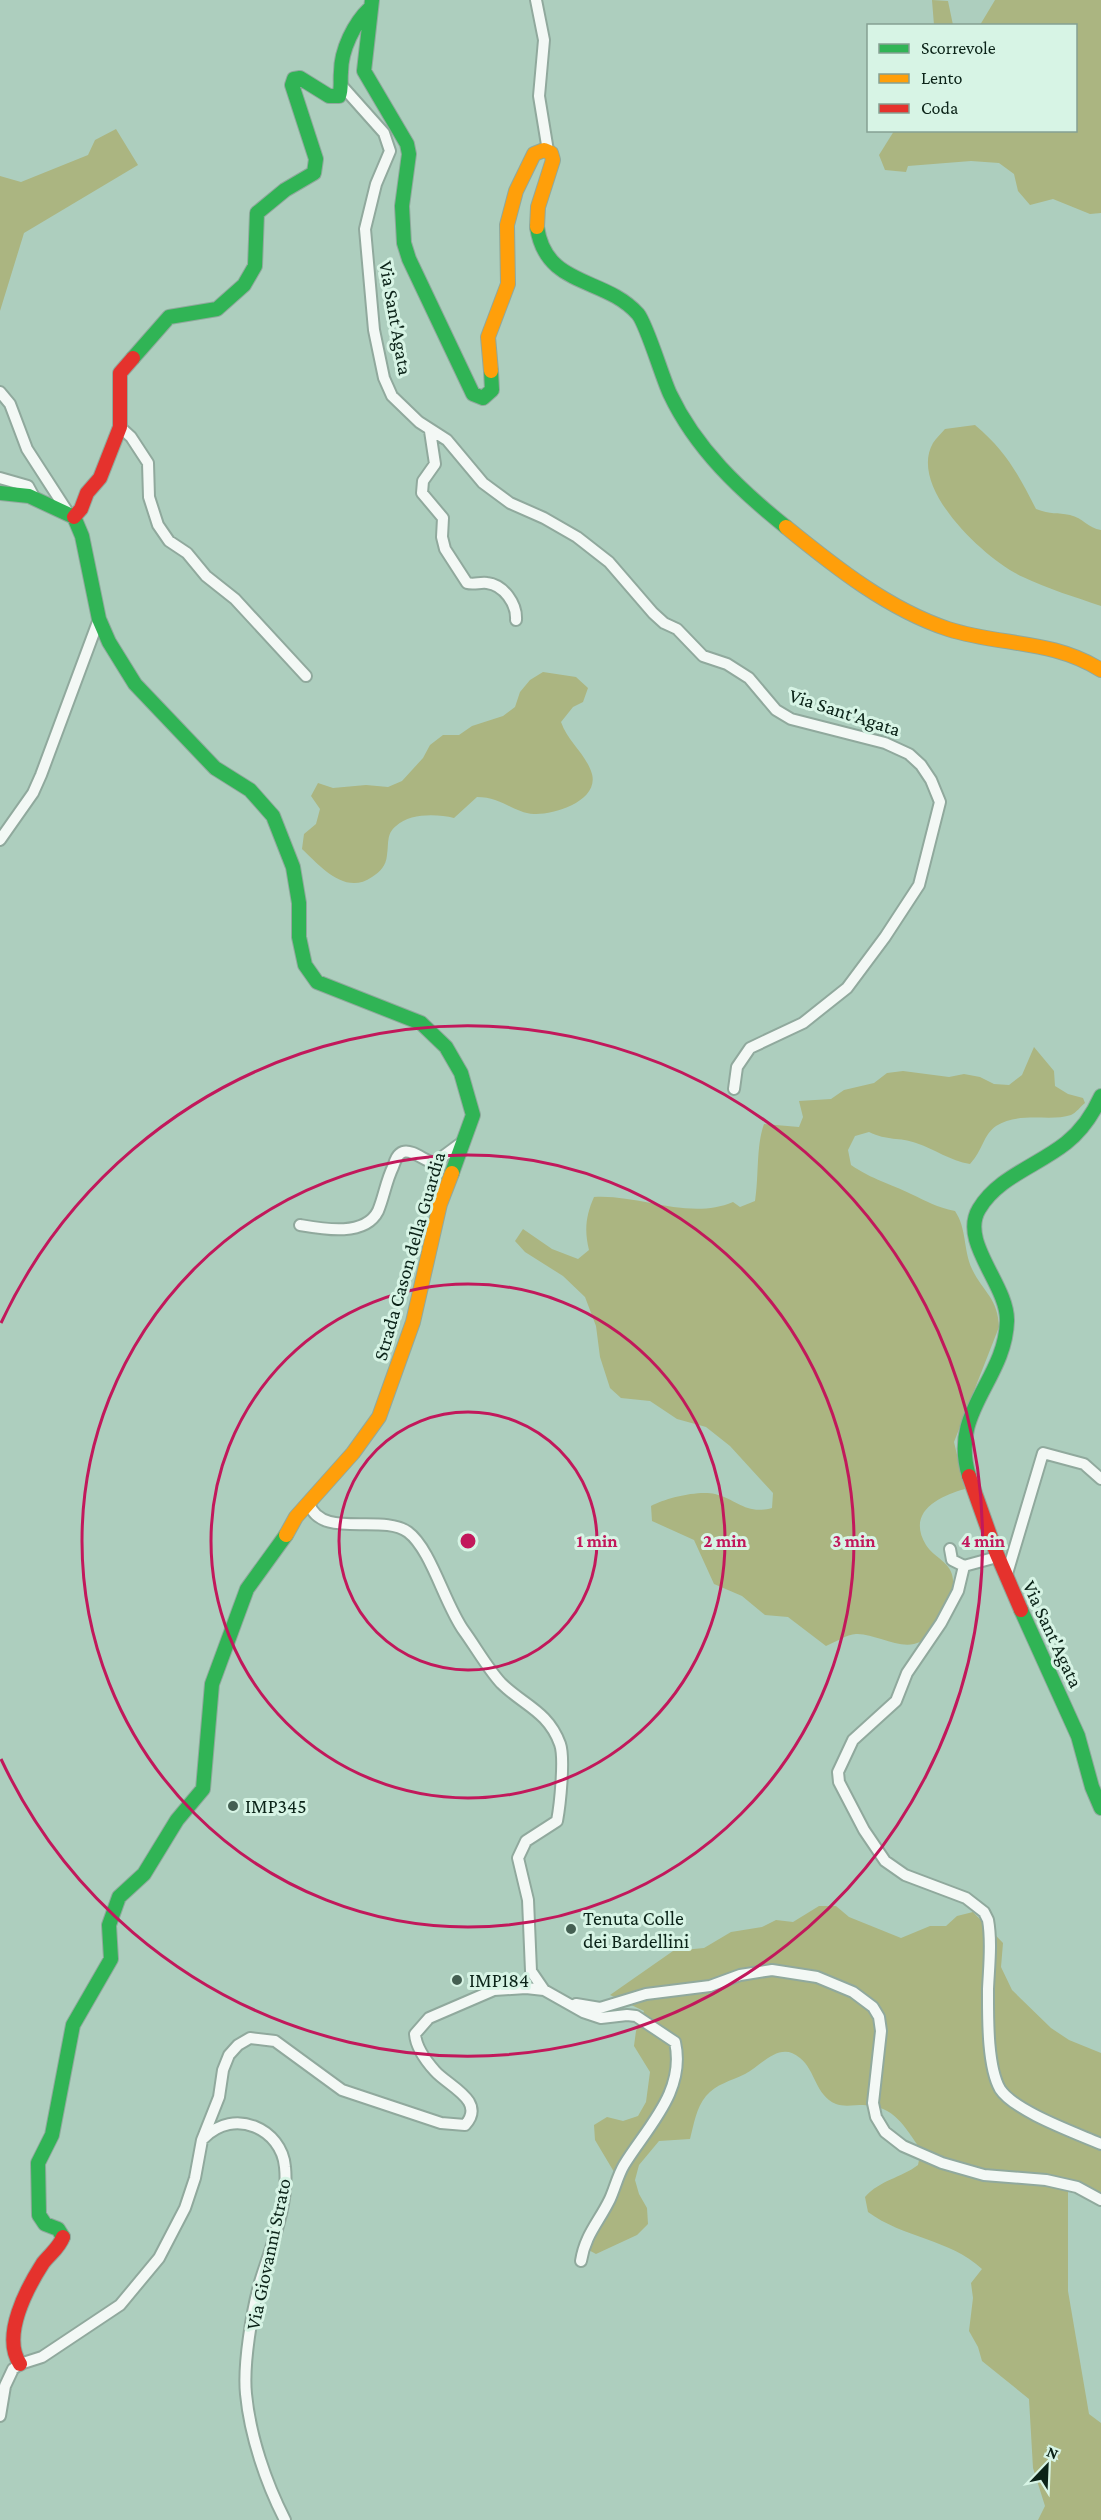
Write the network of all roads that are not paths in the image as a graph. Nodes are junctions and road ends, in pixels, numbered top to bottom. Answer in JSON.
{"nodes":[{"id":1,"x":536,"y":0,"type":"edge"},
{"id":2,"x":371,"y":4,"type":"edge"},
{"id":3,"x":343,"y":87,"type":"junction"},
{"id":4,"x":548,"y":151,"type":"junction"},
{"id":5,"x":0,"y":392,"type":"edge"},
{"id":6,"x":120,"y":427,"type":"junction"},
{"id":7,"x":430,"y":431,"type":"junction"},
{"id":8,"x":0,"y":478,"type":"edge"},
{"id":9,"x":0,"y":493,"type":"edge"},
{"id":10,"x":34,"y":497,"type":"junction"},
{"id":11,"x":71,"y":516,"type":"junction"},
{"id":12,"x":99,"y":619,"type":"junction"},
{"id":13,"x":516,"y":620,"type":"dead end"},
{"id":14,"x":1101,"y":670,"type":"edge"},
{"id":15,"x":306,"y":676,"type":"dead end"},
{"id":16,"x":0,"y":840,"type":"edge"},
{"id":17,"x":734,"y":1089,"type":"dead end"},
{"id":18,"x":1101,"y":1096,"type":"edge"},
{"id":19,"x":461,"y":1143,"type":"junction"},
{"id":20,"x":300,"y":1225,"type":"dead end"},
{"id":21,"x":1101,"y":1479,"type":"edge"},
{"id":22,"x":309,"y":1503,"type":"junction"},
{"id":23,"x":950,"y":1549,"type":"dead end"},
{"id":24,"x":997,"y":1557,"type":"junction"},
{"id":25,"x":964,"y":1566,"type":"junction"},
{"id":26,"x":1006,"y":1577,"type":"junction"},
{"id":27,"x":1099,"y":1802,"type":"edge"},
{"id":28,"x":544,"y":1990,"type":"junction"},
{"id":29,"x":567,"y":2003,"type":"junction"},
{"id":30,"x":202,"y":2140,"type":"junction"},
{"id":31,"x":1101,"y":2144,"type":"edge"},
{"id":32,"x":1101,"y":2200,"type":"edge"},
{"id":33,"x":581,"y":2261,"type":"dead end"},
{"id":34,"x":20,"y":2364,"type":"junction"},
{"id":35,"x":0,"y":2416,"type":"edge"},
{"id":36,"x":285,"y":2520,"type":"edge"}],
"edges":[{"from":1,"to":4,"type":"street"},
{"from":2,"to":3,"type":"street","name":"Via Sant'Agata"},
{"from":2,"to":4,"type":"street","name":"Via Sant'Agata"},
{"from":3,"to":6,"type":"street"},
{"from":3,"to":7,"type":"street","name":"Via Sant'Agata"},
{"from":4,"to":14,"type":"street"},
{"from":5,"to":11,"type":"street"},
{"from":6,"to":11,"type":"street"},
{"from":6,"to":15,"type":"street"},
{"from":7,"to":13,"type":"street"},
{"from":7,"to":17,"type":"street","name":"Via Sant'Agata"},
{"from":8,"to":10,"type":"street"},
{"from":9,"to":10,"type":"street"},
{"from":10,"to":11,"type":"street"},
{"from":11,"to":12,"type":"street","name":"Strada Cason della Guardia"},
{"from":12,"to":16,"type":"street"},
{"from":12,"to":19,"type":"street","name":"Strada Cason della Guardia"},
{"from":18,"to":24,"type":"street","name":"Via Sant'Agata"},
{"from":19,"to":20,"type":"street"},
{"from":19,"to":22,"type":"street","name":"Strada Cason della Guardia"},
{"from":21,"to":26,"type":"street","name":"Via Sant'Agata"},
{"from":22,"to":28,"type":"street"},
{"from":22,"to":34,"type":"street","name":"Strada Cason della Guardia"},
{"from":23,"to":25,"type":"street"},
{"from":24,"to":25,"type":"street"},
{"from":24,"to":26,"type":"street","name":"Via Sant'Agata"},
{"from":25,"to":31,"type":"street"},
{"from":26,"to":27,"type":"street","name":"Via Sant'Agata"},
{"from":28,"to":29,"type":"street"},
{"from":28,"to":30,"type":"street"},
{"from":29,"to":32,"type":"street"},
{"from":29,"to":33,"type":"street"},
{"from":30,"to":34,"type":"street"},
{"from":30,"to":36,"type":"street","name":"Via Giovanni Strato"},
{"from":34,"to":35,"type":"street"}]}
